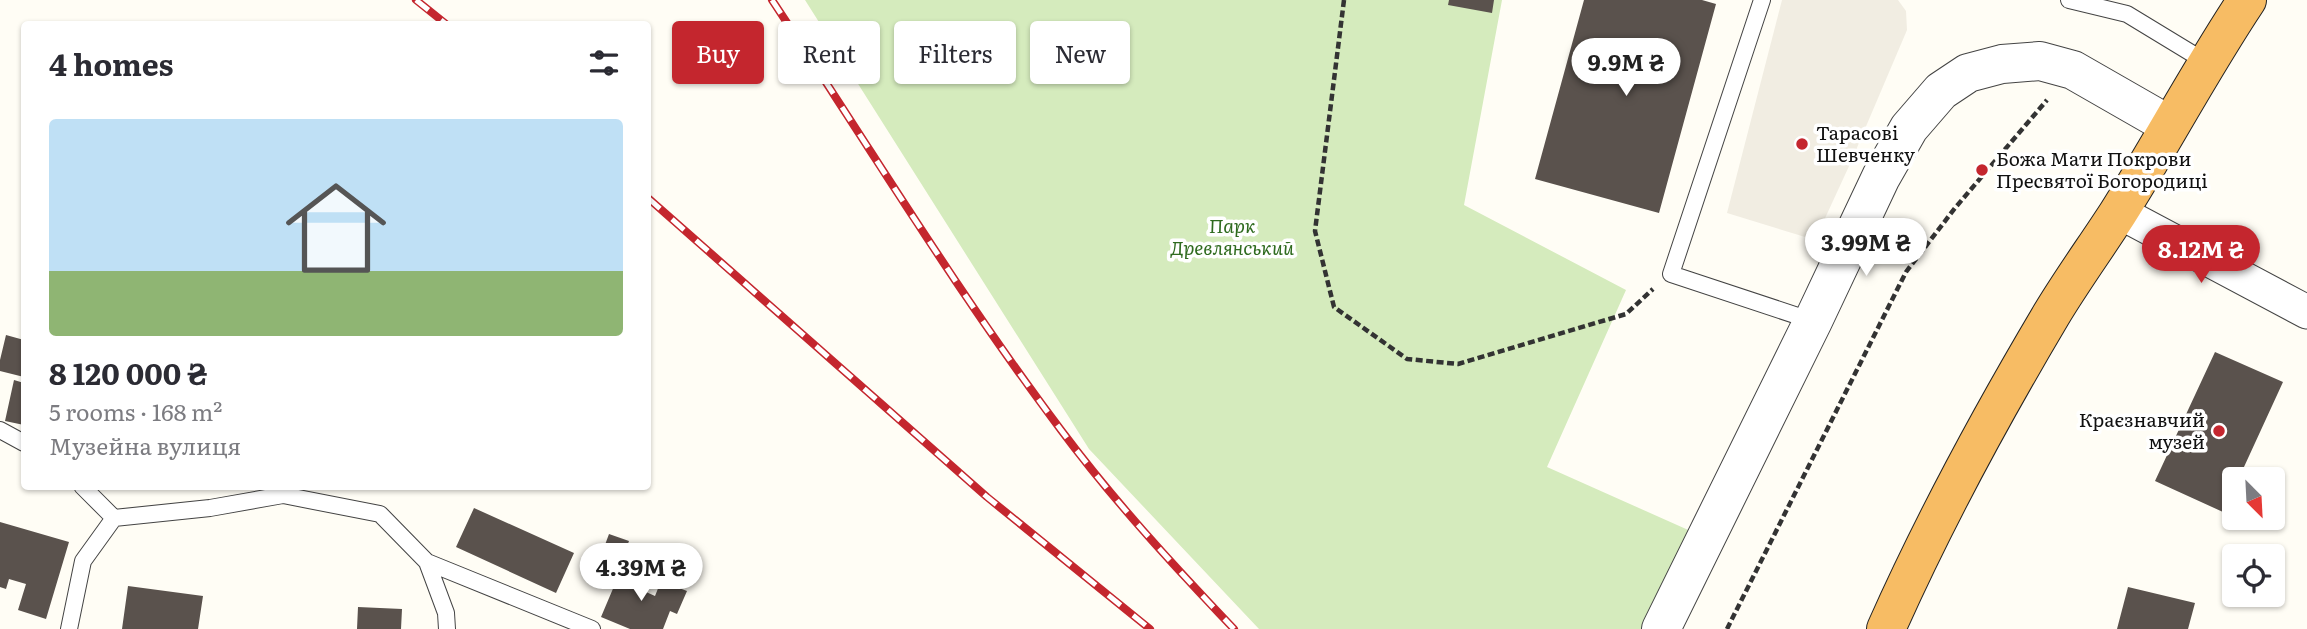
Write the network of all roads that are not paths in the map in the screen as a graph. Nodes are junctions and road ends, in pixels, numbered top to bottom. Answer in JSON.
{"nodes":[{"id":1,"x":1762,"y":0,"type":"edge"},
{"id":2,"x":2069,"y":0,"type":"edge"},
{"id":3,"x":2247,"y":0,"type":"edge"},
{"id":4,"x":2206,"y":61,"type":"junction"},
{"id":5,"x":2169,"y":125,"type":"junction"},
{"id":6,"x":2119,"y":212,"type":"junction"},
{"id":7,"x":2307,"y":312,"type":"edge"},
{"id":8,"x":1813,"y":321,"type":"junction"},
{"id":9,"x":0,"y":430,"type":"edge"},
{"id":10,"x":21,"y":441,"type":"edge"},
{"id":11,"x":86,"y":490,"type":"edge"},
{"id":12,"x":114,"y":518,"type":"junction"},
{"id":13,"x":427,"y":562,"type":"junction"},
{"id":14,"x":69,"y":629,"type":"edge"},
{"id":15,"x":447,"y":629,"type":"edge"},
{"id":16,"x":592,"y":629,"type":"edge"},
{"id":17,"x":1661,"y":629,"type":"edge"},
{"id":18,"x":1886,"y":629,"type":"edge"}],
"edges":[{"from":1,"to":8,"type":"lane"},
{"from":2,"to":4,"type":"lane"},
{"from":3,"to":4,"type":"highway"},
{"from":4,"to":5,"type":"highway"},
{"from":5,"to":6,"type":"highway"},
{"from":5,"to":8,"type":"street"},
{"from":6,"to":7,"type":"street"},
{"from":6,"to":18,"type":"highway"},
{"from":8,"to":17,"type":"street"},
{"from":9,"to":10,"type":"lane"},
{"from":11,"to":12,"type":"lane"},
{"from":12,"to":13,"type":"lane"},
{"from":12,"to":14,"type":"lane"},
{"from":13,"to":15,"type":"lane"},
{"from":13,"to":16,"type":"lane"}]}
